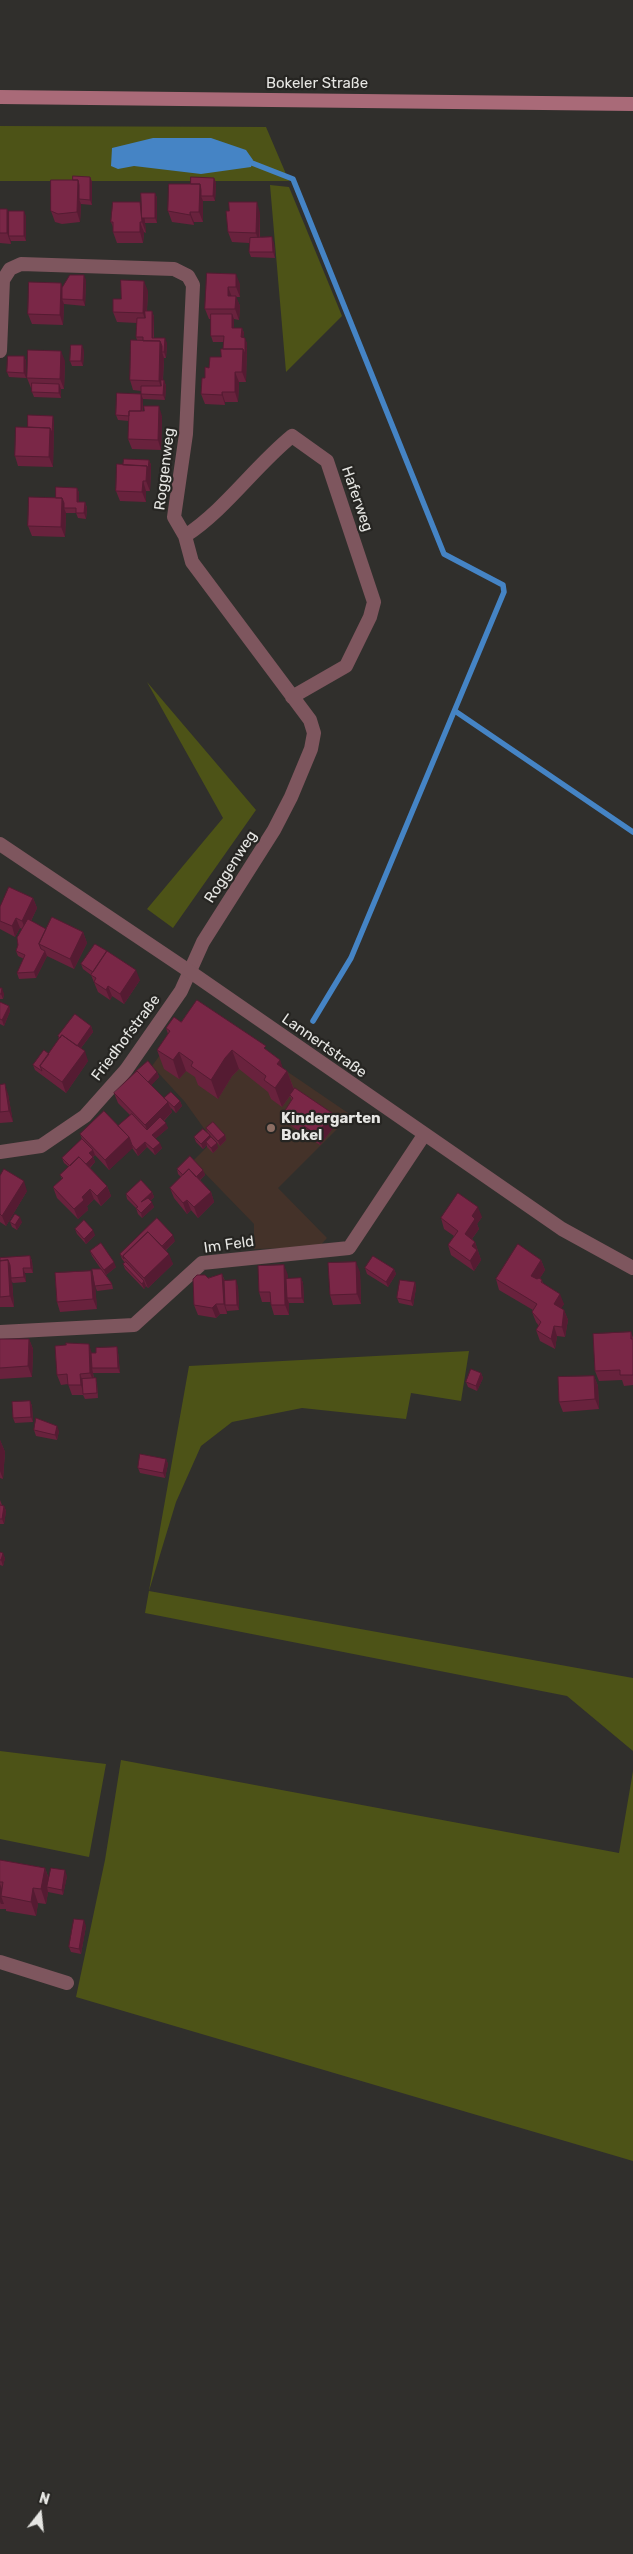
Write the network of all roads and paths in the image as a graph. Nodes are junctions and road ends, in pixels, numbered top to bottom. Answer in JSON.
{"nodes":[{"id":1,"x":0,"y":97,"type":"edge"},
{"id":2,"x":633,"y":104,"type":"edge"},
{"id":3,"x":0,"y":345,"type":"edge"},
{"id":4,"x":0,"y":351,"type":"edge"},
{"id":5,"x":185,"y":536,"type":"junction"},
{"id":6,"x":292,"y":697,"type":"junction"},
{"id":7,"x":0,"y":844,"type":"edge"},
{"id":8,"x":189,"y":971,"type":"junction"},
{"id":9,"x":424,"y":1135,"type":"junction"},
{"id":10,"x":0,"y":1152,"type":"edge"},
{"id":11,"x":633,"y":1268,"type":"edge"},
{"id":12,"x":0,"y":1332,"type":"edge"},
{"id":13,"x":0,"y":1962,"type":"edge"},
{"id":14,"x":67,"y":1983,"type":"dead end"}],
"edges":[{"from":1,"to":2,"type":"main road","name":"Bokeler Straße"},
{"from":3,"to":4,"type":"street","name":"Roggenweg"},
{"from":3,"to":5,"type":"street","name":"Roggenweg"},
{"from":5,"to":6,"type":"street","name":"Roggenweg"},
{"from":5,"to":6,"type":"street","name":"Haferweg"},
{"from":6,"to":8,"type":"street","name":"Roggenweg"},
{"from":7,"to":8,"type":"street","name":"Lannertstraße"},
{"from":8,"to":9,"type":"street","name":"Lannertstraße"},
{"from":8,"to":10,"type":"street","name":"Friedhofstraße"},
{"from":9,"to":11,"type":"street","name":"Lannertstraße"},
{"from":9,"to":12,"type":"street","name":"Im Feld"},
{"from":13,"to":14,"type":"street"}]}
